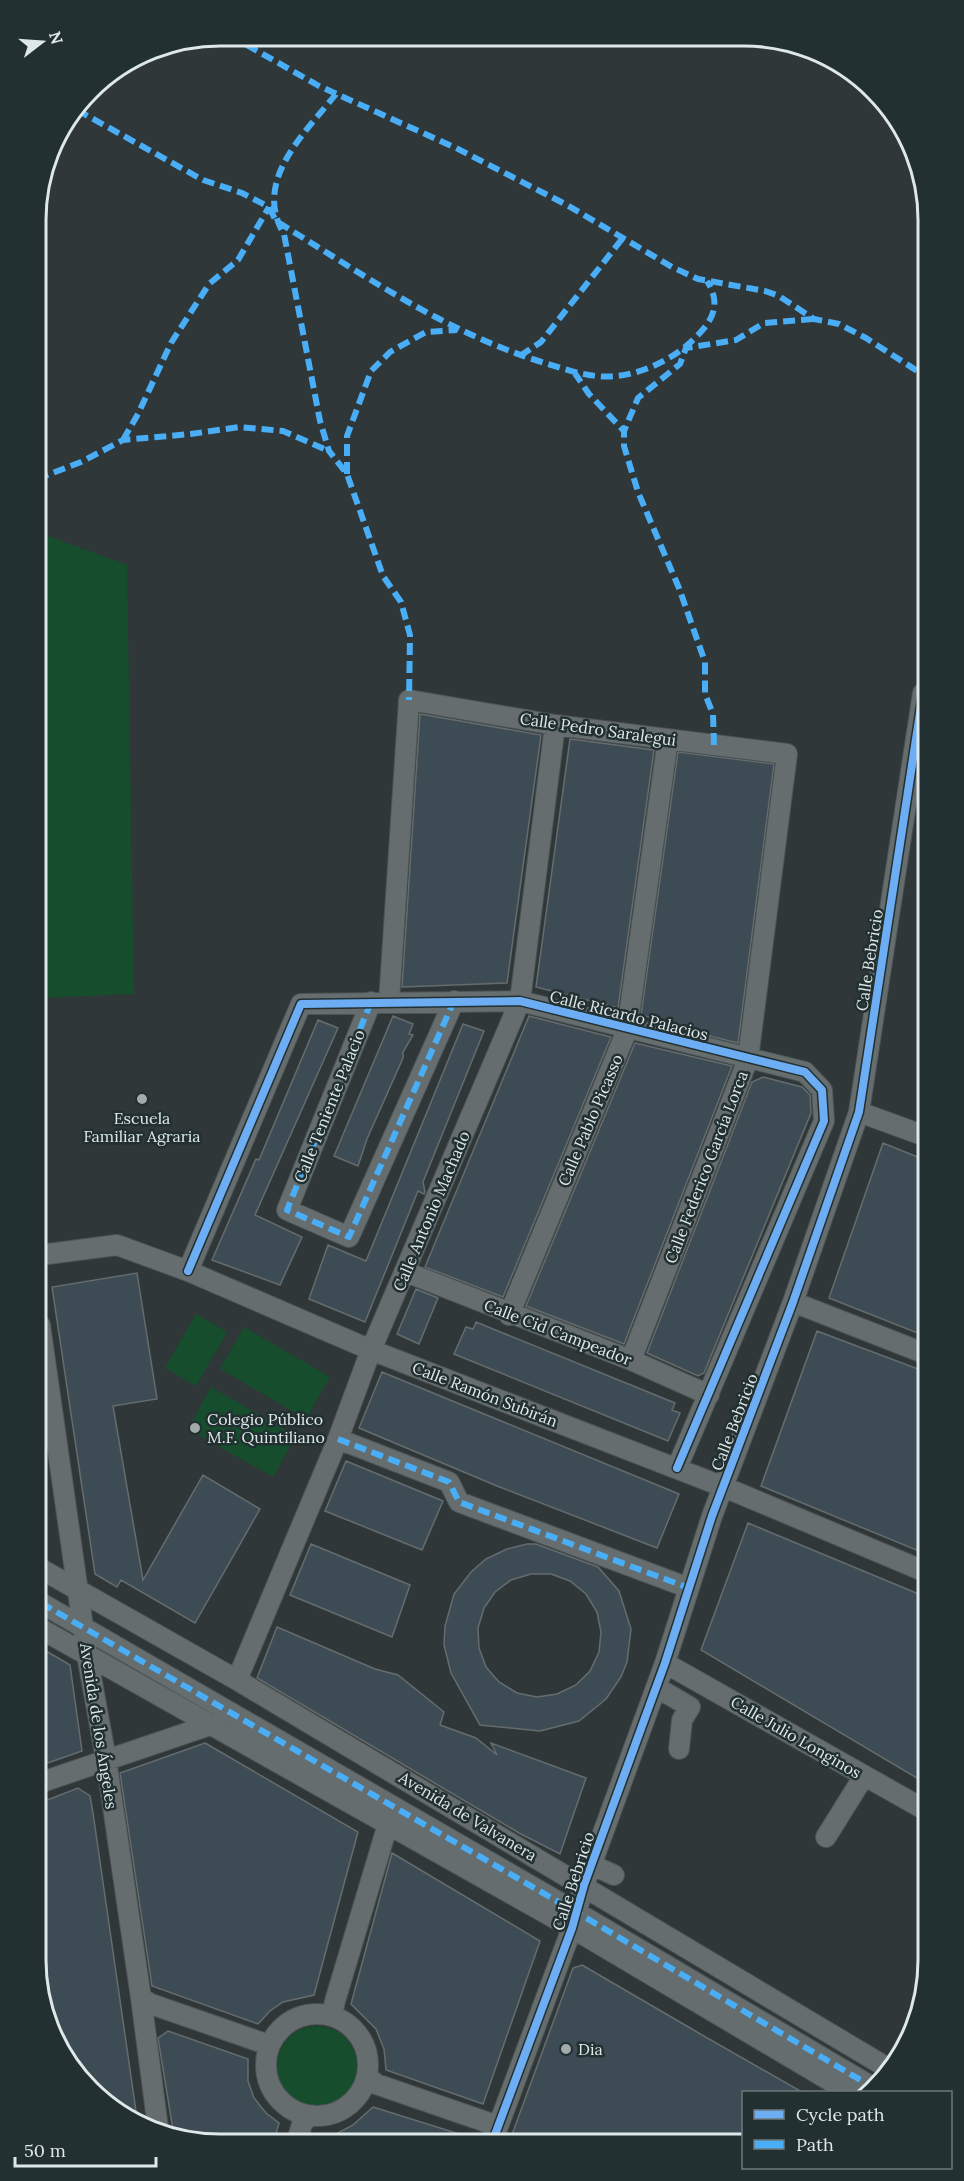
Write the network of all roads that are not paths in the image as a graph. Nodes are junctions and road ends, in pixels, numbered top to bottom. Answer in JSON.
{"nodes":[{"id":1,"x":409,"y":700,"type":"joint"},
{"id":2,"x":555,"y":724,"type":"junction"},
{"id":3,"x":918,"y":728,"type":"edge"},
{"id":4,"x":668,"y":739,"type":"junction"},
{"id":5,"x":788,"y":754,"type":"joint"},
{"id":6,"x":454,"y":1001,"type":"junction"},
{"id":7,"x":520,"y":1001,"type":"junction"},
{"id":8,"x":380,"y":1002,"type":"junction"},
{"id":9,"x":627,"y":1030,"type":"junction"},
{"id":10,"x":748,"y":1059,"type":"junction"},
{"id":11,"x":859,"y":1112,"type":"junction"},
{"id":12,"x":917,"y":1133,"type":"edge"},
{"id":13,"x":46,"y":1254,"type":"edge"},
{"id":14,"x":188,"y":1270,"type":"junction"},
{"id":15,"x":406,"y":1272,"type":"junction"},
{"id":16,"x":792,"y":1302,"type":"junction"},
{"id":17,"x":509,"y":1315,"type":"junction"},
{"id":18,"x":371,"y":1350,"type":"junction"},
{"id":19,"x":917,"y":1351,"type":"edge"},
{"id":20,"x":632,"y":1360,"type":"junction"},
{"id":21,"x":46,"y":1369,"type":"edge"},
{"id":22,"x":709,"y":1395,"type":"junction"},
{"id":23,"x":338,"y":1439,"type":"junction"},
{"id":24,"x":678,"y":1468,"type":"junction"},
{"id":25,"x":724,"y":1487,"type":"junction"},
{"id":26,"x":917,"y":1568,"type":"edge"},
{"id":27,"x":46,"y":1572,"type":"edge"},
{"id":28,"x":689,"y":1588,"type":"junction"},
{"id":29,"x":77,"y":1589,"type":"junction"},
{"id":30,"x":46,"y":1606,"type":"edge"},
{"id":31,"x":83,"y":1627,"type":"junction"},
{"id":32,"x":46,"y":1632,"type":"edge"},
{"id":33,"x":87,"y":1655,"type":"junction"},
{"id":34,"x":664,"y":1663,"type":"junction"},
{"id":35,"x":237,"y":1680,"type":"junction"},
{"id":36,"x":656,"y":1687,"type":"junction"},
{"id":37,"x":213,"y":1724,"type":"junction"},
{"id":38,"x":679,"y":1749,"type":"dead end"},
{"id":39,"x":106,"y":1759,"type":"junction"},
{"id":40,"x":864,"y":1776,"type":"junction"},
{"id":41,"x":46,"y":1781,"type":"edge"},
{"id":42,"x":917,"y":1805,"type":"edge"},
{"id":43,"x":388,"y":1824,"type":"junction"},
{"id":44,"x":826,"y":1837,"type":"dead end"},
{"id":45,"x":592,"y":1865,"type":"junction"},
{"id":46,"x":614,"y":1875,"type":"dead end"},
{"id":47,"x":584,"y":1885,"type":"junction"},
{"id":48,"x":574,"y":1920,"type":"junction"},
{"id":49,"x":141,"y":1998,"type":"junction"},
{"id":50,"x":333,"y":2015,"type":"junction"},
{"id":51,"x":269,"y":2045,"type":"junction"},
{"id":52,"x":883,"y":2065,"type":"edge"},
{"id":53,"x":367,"y":2076,"type":"junction"},
{"id":54,"x":866,"y":2083,"type":"edge"},
{"id":55,"x":847,"y":2091,"type":"edge"},
{"id":56,"x":309,"y":2115,"type":"junction"},
{"id":57,"x":157,"y":2122,"type":"edge"},
{"id":58,"x":496,"y":2133,"type":"edge"},
{"id":59,"x":299,"y":2134,"type":"edge"}],
"edges":[{"from":1,"to":2,"type":"street","name":"Calle Pedro Saralegui"},
{"from":1,"to":8,"type":"street","name":"Calle Teniente Palacio"},
{"from":2,"to":4,"type":"street","name":"Calle Pedro Saralegui"},
{"from":2,"to":7,"type":"street","name":"Calle Antonio Machado"},
{"from":3,"to":11,"type":"street","name":"Calle Bebricio"},
{"from":4,"to":5,"type":"street","name":"Calle Pedro Saralegui"},
{"from":4,"to":9,"type":"street","name":"Calle Pablo Picasso"},
{"from":5,"to":10,"type":"street","name":"Calle Federico García Lorca"},
{"from":6,"to":7,"type":"street","name":"Calle Ricardo Palacios"},
{"from":6,"to":8,"type":"street","name":"Calle Ricardo Palacios"},
{"from":6,"to":8,"type":"street","name":"Calle Teniente Palacio"},
{"from":7,"to":9,"type":"street","name":"Calle Ricardo Palacios"},
{"from":7,"to":15,"type":"street","name":"Calle Antonio Machado"},
{"from":8,"to":14,"type":"street","name":"Calle Ricardo Palacios"},
{"from":9,"to":10,"type":"street","name":"Calle Ricardo Palacios"},
{"from":9,"to":17,"type":"street","name":"Calle Pablo Picasso"},
{"from":10,"to":20,"type":"street","name":"Calle Federico García Lorca"},
{"from":10,"to":22,"type":"street","name":"Calle Ricardo Palacios"},
{"from":11,"to":12,"type":"street"},
{"from":11,"to":16,"type":"street","name":"Calle Bebricio"},
{"from":13,"to":14,"type":"street","name":"Calle Ramón Subirán"},
{"from":14,"to":18,"type":"street","name":"Calle Ramón Subirán"},
{"from":15,"to":17,"type":"street","name":"Calle Cid Campeador"},
{"from":15,"to":18,"type":"street","name":"Calle Antonio Machado"},
{"from":16,"to":19,"type":"street"},
{"from":16,"to":25,"type":"street","name":"Calle Bebricio"},
{"from":17,"to":20,"type":"street","name":"Calle Cid Campeador"},
{"from":18,"to":23,"type":"street","name":"Calle Antonio Machado"},
{"from":18,"to":24,"type":"street","name":"Calle Ramón Subirán"},
{"from":20,"to":22,"type":"street","name":"Calle Cid Campeador"},
{"from":21,"to":29,"type":"street","name":"Avenida de los Ángeles"},
{"from":22,"to":24,"type":"street","name":"Calle Ricardo Palacios"},
{"from":23,"to":28,"type":"street"},
{"from":23,"to":35,"type":"street","name":"Calle Antonio Machado"},
{"from":24,"to":25,"type":"street","name":"Calle Ramón Subirán"},
{"from":25,"to":26,"type":"street","name":"Calle Ramón Subirán"},
{"from":25,"to":28,"type":"street","name":"Calle Bebricio"},
{"from":27,"to":29,"type":"street","name":"Avenida de Valvanera"},
{"from":28,"to":34,"type":"street","name":"Calle Bebricio"},
{"from":29,"to":31,"type":"street","name":"Avenida de los Ángeles"},
{"from":29,"to":35,"type":"street","name":"Avenida de Valvanera"},
{"from":30,"to":31,"type":"street","name":"Avenida de Valvanera"},
{"from":31,"to":33,"type":"street","name":"Avenida de los Ángeles"},
{"from":31,"to":48,"type":"street","name":"Avenida de Valvanera"},
{"from":32,"to":33,"type":"street","name":"Avenida de Valvanera"},
{"from":33,"to":37,"type":"street","name":"Avenida de Valvanera"},
{"from":33,"to":39,"type":"street","name":"Avenida de los Ángeles"},
{"from":34,"to":36,"type":"street","name":"Calle Bebricio"},
{"from":34,"to":40,"type":"street","name":"Calle Julio Longinos"},
{"from":35,"to":47,"type":"street","name":"Avenida de Valvanera"},
{"from":36,"to":38,"type":"street"},
{"from":36,"to":45,"type":"street","name":"Calle Bebricio"},
{"from":37,"to":39,"type":"street"},
{"from":37,"to":43,"type":"street","name":"Avenida de Valvanera"},
{"from":39,"to":41,"type":"street"},
{"from":39,"to":49,"type":"street","name":"Avenida de los Ángeles"},
{"from":40,"to":42,"type":"street","name":"Calle Julio Longinos"},
{"from":40,"to":44,"type":"street"},
{"from":43,"to":48,"type":"street","name":"Avenida de Valvanera"},
{"from":43,"to":50,"type":"street"},
{"from":45,"to":46,"type":"street"},
{"from":45,"to":47,"type":"street","name":"Calle Bebricio"},
{"from":47,"to":48,"type":"street","name":"Calle Bebricio"},
{"from":47,"to":52,"type":"street","name":"Avenida de Valvanera"},
{"from":48,"to":54,"type":"street","name":"Avenida de Valvanera"},
{"from":48,"to":55,"type":"street","name":"Avenida de Valvanera"},
{"from":48,"to":58,"type":"street","name":"Calle Bebricio"},
{"from":49,"to":51,"type":"street"},
{"from":49,"to":57,"type":"street","name":"Avenida de los Ángeles"},
{"from":50,"to":51,"type":"street"},
{"from":50,"to":53,"type":"street"},
{"from":51,"to":56,"type":"street"},
{"from":53,"to":56,"type":"street"},
{"from":53,"to":58,"type":"street"},
{"from":56,"to":59,"type":"street"}]}
